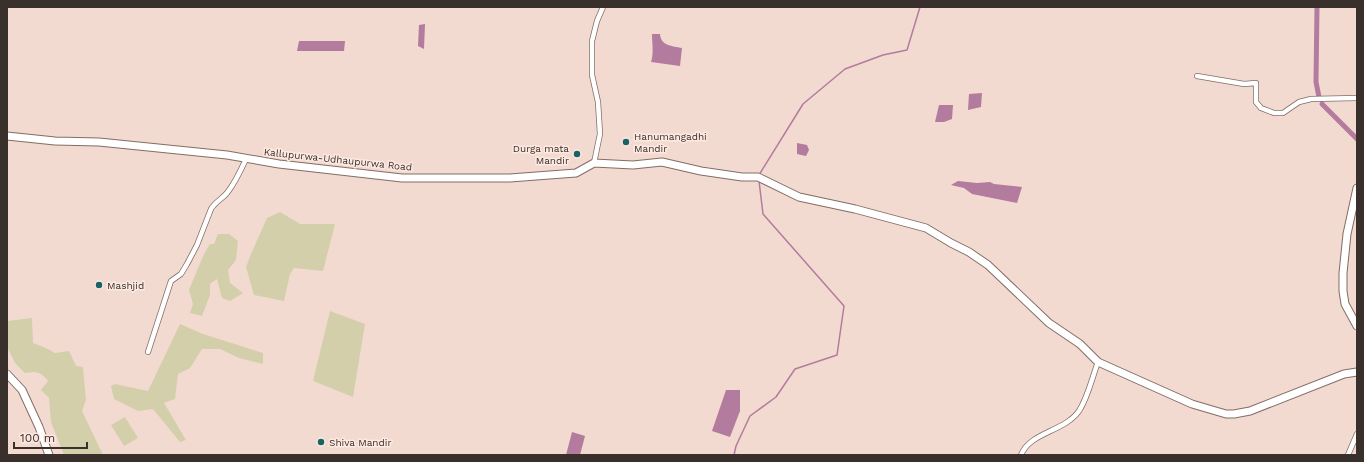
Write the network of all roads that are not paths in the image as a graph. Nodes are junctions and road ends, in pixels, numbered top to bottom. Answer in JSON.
{"nodes":[{"id":1,"x":603,"y":7,"type":"edge"},
{"id":2,"x":1197,"y":76,"type":"dead end"},
{"id":3,"x":1357,"y":98,"type":"edge"},
{"id":4,"x":7,"y":136,"type":"edge"},
{"id":5,"x":246,"y":158,"type":"junction"},
{"id":6,"x":594,"y":163,"type":"junction"},
{"id":7,"x":1357,"y":188,"type":"edge"},
{"id":8,"x":1357,"y":326,"type":"edge"},
{"id":9,"x":148,"y":352,"type":"dead end"},
{"id":10,"x":1098,"y":362,"type":"junction"},
{"id":11,"x":1357,"y":372,"type":"edge"},
{"id":12,"x":7,"y":374,"type":"edge"},
{"id":13,"x":1357,"y":434,"type":"edge"},
{"id":14,"x":49,"y":455,"type":"edge"},
{"id":15,"x":1021,"y":455,"type":"edge"},
{"id":16,"x":1348,"y":455,"type":"edge"}],
"edges":[{"from":1,"to":6,"type":"street"},
{"from":2,"to":3,"type":"street"},
{"from":4,"to":5,"type":"street","name":"Kallupurwa-Udhaupurwa Road"},
{"from":5,"to":6,"type":"street","name":"Kallupurwa-Udhaupurwa Road"},
{"from":5,"to":9,"type":"street"},
{"from":6,"to":10,"type":"street"},
{"from":7,"to":8,"type":"street"},
{"from":10,"to":11,"type":"street"},
{"from":10,"to":15,"type":"street"},
{"from":12,"to":14,"type":"street"},
{"from":13,"to":16,"type":"street"}]}
